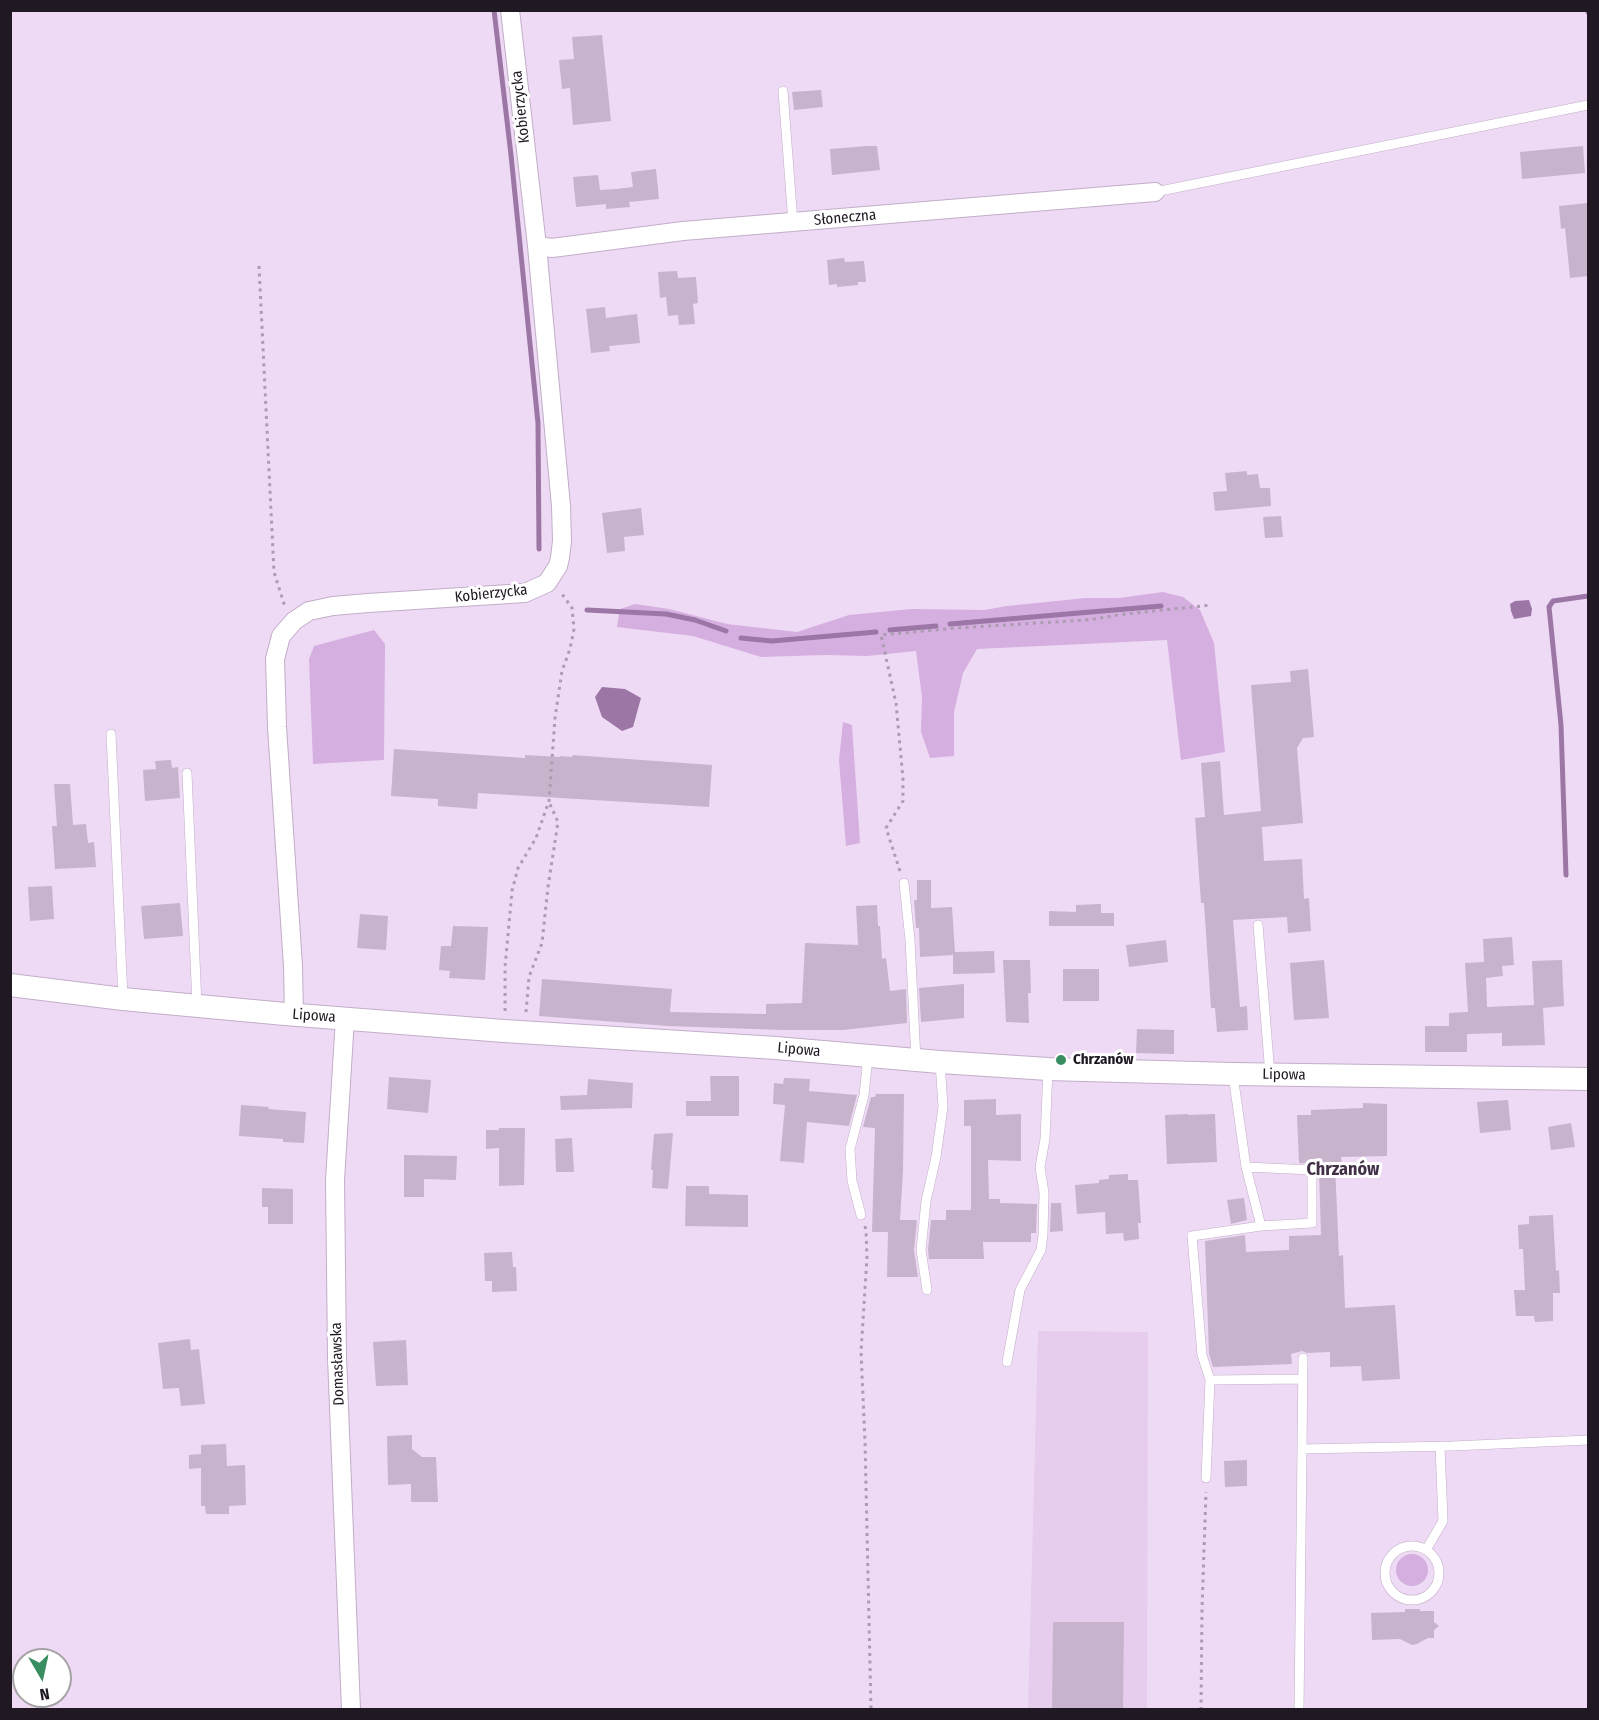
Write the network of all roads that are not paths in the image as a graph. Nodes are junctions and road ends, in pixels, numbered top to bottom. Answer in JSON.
{"nodes":[{"id":1,"x":510,"y":10,"type":"edge"},
{"id":2,"x":783,"y":91,"type":"dead end"},
{"id":3,"x":1588,"y":105,"type":"edge"},
{"id":4,"x":1155,"y":192,"type":"joint"},
{"id":5,"x":793,"y":223,"type":"junction"},
{"id":6,"x":537,"y":246,"type":"junction"},
{"id":7,"x":111,"y":734,"type":"dead end"},
{"id":8,"x":187,"y":773,"type":"dead end"},
{"id":9,"x":904,"y":883,"type":"road end"},
{"id":10,"x":1258,"y":925,"type":"dead end"},
{"id":11,"x":10,"y":985,"type":"edge"},
{"id":12,"x":123,"y":999,"type":"junction"},
{"id":13,"x":197,"y":1006,"type":"junction"},
{"id":14,"x":294,"y":1015,"type":"junction"},
{"id":15,"x":345,"y":1018,"type":"junction"},
{"id":16,"x":868,"y":1056,"type":"junction"},
{"id":17,"x":916,"y":1060,"type":"junction"},
{"id":18,"x":940,"y":1062,"type":"junction"},
{"id":19,"x":1048,"y":1069,"type":"junction"},
{"id":20,"x":1233,"y":1074,"type":"junction"},
{"id":21,"x":1270,"y":1075,"type":"junction"},
{"id":22,"x":1588,"y":1079,"type":"edge"},
{"id":23,"x":1246,"y":1167,"type":"junction"},
{"id":24,"x":861,"y":1215,"type":"road end"},
{"id":25,"x":1261,"y":1226,"type":"junction"},
{"id":26,"x":927,"y":1290,"type":"dead end"},
{"id":27,"x":1303,"y":1358,"type":"dead end"},
{"id":28,"x":1006,"y":1362,"type":"dead end"},
{"id":29,"x":1303,"y":1379,"type":"junction"},
{"id":30,"x":1210,"y":1380,"type":"junction"},
{"id":31,"x":1588,"y":1440,"type":"edge"},
{"id":32,"x":1440,"y":1446,"type":"junction"},
{"id":33,"x":1302,"y":1449,"type":"junction"},
{"id":34,"x":1206,"y":1478,"type":"road end"},
{"id":35,"x":1426,"y":1550,"type":"junction"},
{"id":36,"x":351,"y":1710,"type":"edge"},
{"id":37,"x":1299,"y":1710,"type":"edge"}],
"edges":[{"from":1,"to":6,"type":"street","name":"Kobierzycka"},
{"from":2,"to":5,"type":"lane"},
{"from":3,"to":4,"type":"lane"},
{"from":4,"to":5,"type":"street","name":"Słoneczna"},
{"from":5,"to":6,"type":"street","name":"Słoneczna"},
{"from":6,"to":14,"type":"street","name":"Kobierzycka"},
{"from":7,"to":12,"type":"lane"},
{"from":8,"to":13,"type":"lane"},
{"from":9,"to":17,"type":"lane"},
{"from":10,"to":21,"type":"lane"},
{"from":11,"to":12,"type":"street","name":"Lipowa"},
{"from":12,"to":13,"type":"street","name":"Lipowa"},
{"from":13,"to":14,"type":"street","name":"Lipowa"},
{"from":14,"to":15,"type":"street","name":"Lipowa"},
{"from":15,"to":16,"type":"street","name":"Lipowa"},
{"from":15,"to":36,"type":"street","name":"Domasławska"},
{"from":16,"to":17,"type":"street","name":"Lipowa"},
{"from":16,"to":24,"type":"lane"},
{"from":17,"to":18,"type":"street","name":"Lipowa"},
{"from":18,"to":19,"type":"street","name":"Lipowa"},
{"from":18,"to":26,"type":"lane"},
{"from":19,"to":20,"type":"street","name":"Lipowa"},
{"from":19,"to":28,"type":"lane"},
{"from":20,"to":21,"type":"street","name":"Lipowa"},
{"from":20,"to":23,"type":"lane"},
{"from":21,"to":22,"type":"street","name":"Lipowa"},
{"from":23,"to":25,"type":"lane"},
{"from":23,"to":25,"type":"lane"},
{"from":25,"to":30,"type":"lane"},
{"from":27,"to":29,"type":"lane"},
{"from":29,"to":30,"type":"lane"},
{"from":29,"to":33,"type":"lane"},
{"from":30,"to":34,"type":"lane"},
{"from":31,"to":32,"type":"lane"},
{"from":32,"to":33,"type":"lane"},
{"from":32,"to":35,"type":"lane"},
{"from":33,"to":37,"type":"lane"},
{"from":35,"to":35,"type":"lane"}]}
